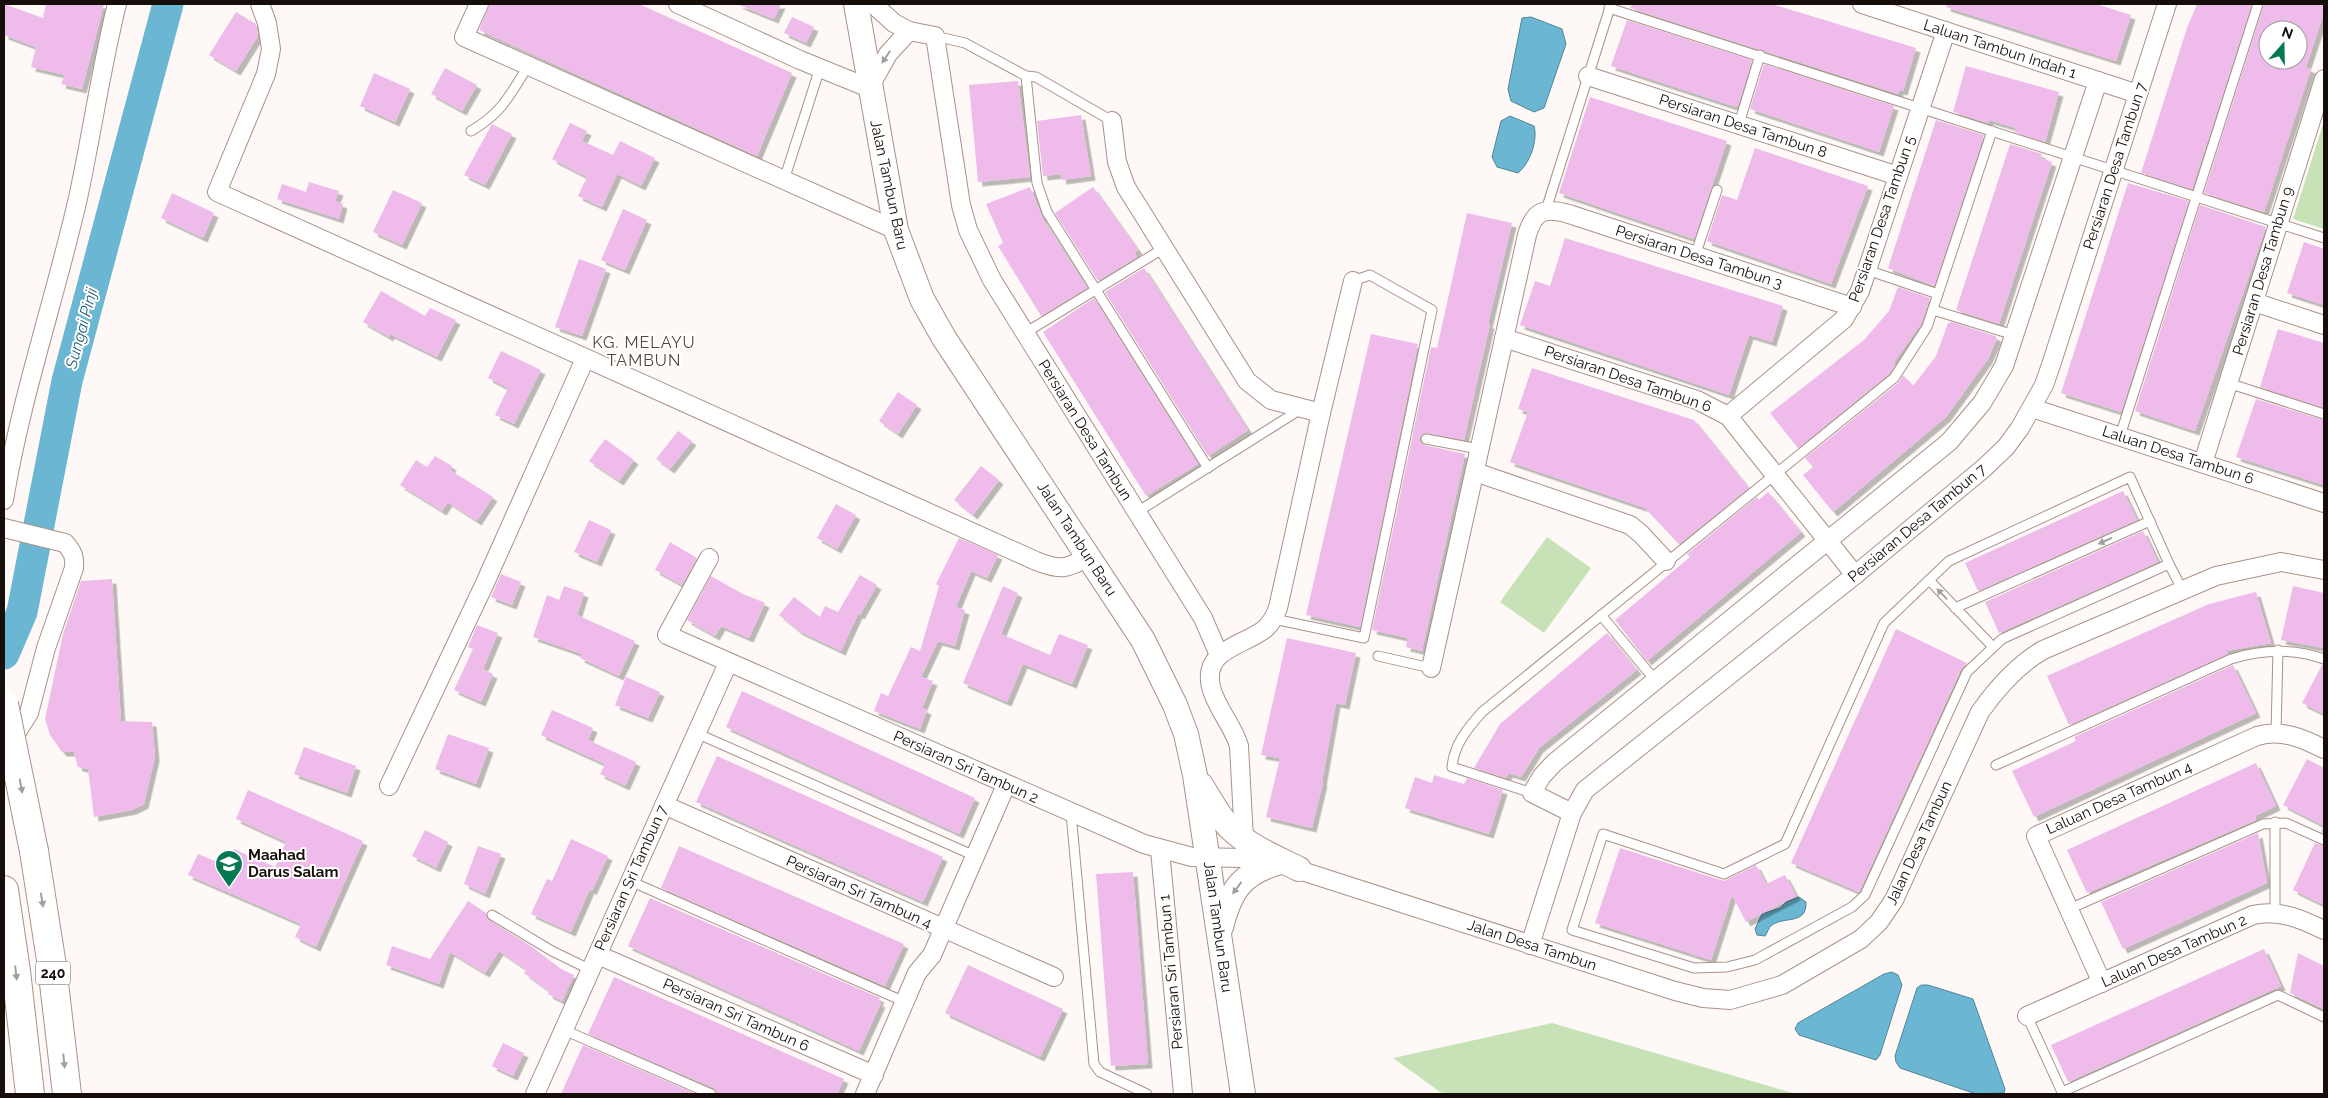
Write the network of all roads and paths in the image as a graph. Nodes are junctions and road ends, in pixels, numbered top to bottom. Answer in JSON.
{"nodes":[{"id":1,"x":117,"y":4,"type":"edge"},
{"id":2,"x":260,"y":4,"type":"edge"},
{"id":3,"x":479,"y":4,"type":"edge"},
{"id":4,"x":678,"y":4,"type":"edge"},
{"id":5,"x":856,"y":4,"type":"edge"},
{"id":6,"x":873,"y":4,"type":"edge"},
{"id":7,"x":1862,"y":4,"type":"edge"},
{"id":8,"x":2167,"y":4,"type":"edge"},
{"id":9,"x":2258,"y":4,"type":"edge"},
{"id":10,"x":1610,"y":6,"type":"edge"},
{"id":11,"x":910,"y":31,"type":"junction"},
{"id":12,"x":1946,"y":31,"type":"junction"},
{"id":13,"x":935,"y":36,"type":"junction"},
{"id":14,"x":1760,"y":55,"type":"junction"},
{"id":15,"x":528,"y":66,"type":"junction"},
{"id":16,"x":820,"y":68,"type":"junction"},
{"id":17,"x":1026,"y":76,"type":"junction"},
{"id":18,"x":1588,"y":76,"type":"junction"},
{"id":19,"x":2324,"y":79,"type":"edge"},
{"id":20,"x":2098,"y":81,"type":"junction"},
{"id":21,"x":869,"y":88,"type":"junction"},
{"id":22,"x":2138,"y":94,"type":"junction"},
{"id":23,"x":2320,"y":104,"type":"edge"},
{"id":24,"x":1921,"y":107,"type":"junction"},
{"id":25,"x":1112,"y":121,"type":"joint"},
{"id":26,"x":1739,"y":124,"type":"junction"},
{"id":27,"x":1992,"y":130,"type":"junction"},
{"id":28,"x":471,"y":131,"type":"dead end"},
{"id":29,"x":2073,"y":157,"type":"junction"},
{"id":30,"x":2114,"y":170,"type":"junction"},
{"id":31,"x":1898,"y":176,"type":"junction"},
{"id":32,"x":784,"y":180,"type":"junction"},
{"id":33,"x":1717,"y":190,"type":"dead end"},
{"id":34,"x":2196,"y":196,"type":"junction"},
{"id":35,"x":1546,"y":210,"type":"junction"},
{"id":36,"x":2278,"y":223,"type":"junction"},
{"id":37,"x":896,"y":230,"type":"junction"},
{"id":38,"x":2324,"y":238,"type":"edge"},
{"id":39,"x":1164,"y":248,"type":"junction"},
{"id":40,"x":1695,"y":256,"type":"junction"},
{"id":41,"x":1867,"y":270,"type":"junction"},
{"id":42,"x":1354,"y":281,"type":"joint"},
{"id":43,"x":1096,"y":290,"type":"junction"},
{"id":44,"x":1938,"y":294,"type":"junction"},
{"id":45,"x":2254,"y":302,"type":"junction"},
{"id":46,"x":1852,"y":307,"type":"junction"},
{"id":47,"x":1933,"y":310,"type":"junction"},
{"id":48,"x":2324,"y":324,"type":"edge"},
{"id":49,"x":1025,"y":333,"type":"junction"},
{"id":50,"x":2014,"y":335,"type":"junction"},
{"id":51,"x":1504,"y":338,"type":"junction"},
{"id":52,"x":586,"y":359,"type":"junction"},
{"id":53,"x":2228,"y":383,"type":"junction"},
{"id":54,"x":2032,"y":408,"type":"junction"},
{"id":55,"x":1301,"y":409,"type":"junction"},
{"id":56,"x":1321,"y":414,"type":"junction"},
{"id":57,"x":2324,"y":414,"type":"edge"},
{"id":58,"x":1728,"y":416,"type":"junction"},
{"id":59,"x":2120,"y":436,"type":"junction"},
{"id":60,"x":1426,"y":439,"type":"dead end"},
{"id":61,"x":1479,"y":449,"type":"junction"},
{"id":62,"x":2203,"y":463,"type":"junction"},
{"id":63,"x":1208,"y":468,"type":"junction"},
{"id":64,"x":1475,"y":472,"type":"junction"},
{"id":65,"x":1774,"y":473,"type":"junction"},
{"id":66,"x":4,"y":500,"type":"edge"},
{"id":67,"x":2324,"y":504,"type":"edge"},
{"id":68,"x":1137,"y":512,"type":"junction"},
{"id":69,"x":2150,"y":521,"type":"junction"},
{"id":70,"x":9,"y":529,"type":"edge"},
{"id":71,"x":1827,"y":540,"type":"junction"},
{"id":72,"x":1089,"y":557,"type":"junction"},
{"id":73,"x":709,"y":558,"type":"dead end"},
{"id":74,"x":1666,"y":561,"type":"junction"},
{"id":75,"x":2170,"y":564,"type":"junction"},
{"id":76,"x":2324,"y":570,"type":"edge"},
{"id":77,"x":1855,"y":575,"type":"junction"},
{"id":78,"x":1929,"y":580,"type":"junction"},
{"id":79,"x":2183,"y":591,"type":"junction"},
{"id":80,"x":1955,"y":608,"type":"junction"},
{"id":81,"x":1601,"y":615,"type":"junction"},
{"id":82,"x":1274,"y":619,"type":"junction"},
{"id":83,"x":1993,"y":648,"type":"junction"},
{"id":84,"x":2278,"y":650,"type":"junction"},
{"id":85,"x":1219,"y":655,"type":"junction"},
{"id":86,"x":1378,"y":656,"type":"dead end"},
{"id":87,"x":2324,"y":659,"type":"edge"},
{"id":88,"x":728,"y":663,"type":"junction"},
{"id":89,"x":1431,"y":668,"type":"joint"},
{"id":90,"x":1655,"y":680,"type":"junction"},
{"id":91,"x":4,"y":704,"type":"edge"},
{"id":92,"x":696,"y":733,"type":"junction"},
{"id":93,"x":2276,"y":733,"type":"junction"},
{"id":94,"x":2324,"y":749,"type":"edge"},
{"id":95,"x":4,"y":752,"type":"edge"},
{"id":96,"x":1996,"y":765,"type":"dead end"},
{"id":97,"x":1195,"y":775,"type":"junction"},
{"id":98,"x":1006,"y":785,"type":"junction"},
{"id":99,"x":389,"y":786,"type":"dead end"},
{"id":100,"x":1532,"y":793,"type":"junction"},
{"id":101,"x":664,"y":805,"type":"junction"},
{"id":102,"x":1071,"y":813,"type":"junction"},
{"id":103,"x":1572,"y":813,"type":"junction"},
{"id":104,"x":2275,"y":822,"type":"junction"},
{"id":105,"x":1244,"y":839,"type":"junction"},
{"id":106,"x":2324,"y":840,"type":"edge"},
{"id":107,"x":1160,"y":850,"type":"junction"},
{"id":108,"x":975,"y":856,"type":"junction"},
{"id":109,"x":1208,"y":858,"type":"junction"},
{"id":110,"x":1288,"y":866,"type":"junction"},
{"id":111,"x":630,"y":881,"type":"junction"},
{"id":112,"x":4,"y":890,"type":"edge"},
{"id":113,"x":2069,"y":909,"type":"junction"},
{"id":114,"x":2275,"y":913,"type":"junction"},
{"id":115,"x":492,"y":915,"type":"dead end"},
{"id":116,"x":944,"y":930,"type":"junction"},
{"id":117,"x":2324,"y":930,"type":"edge"},
{"id":118,"x":1219,"y":935,"type":"junction"},
{"id":119,"x":1530,"y":945,"type":"junction"},
{"id":120,"x":594,"y":962,"type":"junction"},
{"id":121,"x":1054,"y":977,"type":"dead end"},
{"id":122,"x":2102,"y":983,"type":"junction"},
{"id":123,"x":905,"y":1002,"type":"junction"},
{"id":124,"x":2027,"y":1016,"type":"joint"},
{"id":125,"x":2324,"y":1018,"type":"edge"},
{"id":126,"x":564,"y":1030,"type":"junction"},
{"id":127,"x":874,"y":1075,"type":"junction"},
{"id":128,"x":30,"y":1094,"type":"edge"},
{"id":129,"x":68,"y":1094,"type":"edge"},
{"id":130,"x":535,"y":1094,"type":"edge"},
{"id":131,"x":711,"y":1094,"type":"edge"},
{"id":132,"x":865,"y":1094,"type":"edge"},
{"id":133,"x":1147,"y":1094,"type":"edge"},
{"id":134,"x":1183,"y":1094,"type":"edge"},
{"id":135,"x":1243,"y":1094,"type":"edge"}],
"edges":[{"from":1,"to":66,"type":"street"},
{"from":2,"to":52,"type":"street"},
{"from":3,"to":15,"type":"street"},
{"from":4,"to":16,"type":"street"},
{"from":5,"to":21,"type":"main road","name":"Jalan Tambun Baru"},
{"from":6,"to":11,"type":"street"},
{"from":7,"to":12,"type":"street","name":"Laluan Tambun Indah 1"},
{"from":8,"to":22,"type":"street","name":"Persiaran Desa Tambun 7"},
{"from":9,"to":34,"type":"lane"},
{"from":10,"to":14,"type":"lane"},
{"from":10,"to":18,"type":"lane"},
{"from":11,"to":13,"type":"street"},
{"from":11,"to":21,"type":"street","one_way":true},
{"from":12,"to":20,"type":"street","name":"Laluan Tambun Indah 1"},
{"from":12,"to":24,"type":"street","name":"Persiaran Desa Tambun 5"},
{"from":13,"to":17,"type":"lane"},
{"from":13,"to":49,"type":"street","name":"Persiaran Desa Tambun"},
{"from":14,"to":24,"type":"lane"},
{"from":14,"to":26,"type":"lane"},
{"from":15,"to":28,"type":"lane"},
{"from":15,"to":32,"type":"street"},
{"from":16,"to":21,"type":"street"},
{"from":16,"to":32,"type":"lane"},
{"from":17,"to":25,"type":"lane"},
{"from":17,"to":43,"type":"lane"},
{"from":18,"to":26,"type":"street","name":"Persiaran Desa Tambun 8"},
{"from":18,"to":35,"type":"lane"},
{"from":19,"to":23,"type":"street","name":"Persiaran Desa Tambun 9"},
{"from":20,"to":22,"type":"street","name":"Laluan Tambun Indah 1"},
{"from":20,"to":29,"type":"street"},
{"from":21,"to":37,"type":"main road","name":"Jalan Tambun Baru"},
{"from":22,"to":30,"type":"street","name":"Persiaran Desa Tambun 7"},
{"from":23,"to":36,"type":"street","name":"Persiaran Desa Tambun 9"},
{"from":24,"to":27,"type":"lane"},
{"from":24,"to":31,"type":"street","name":"Persiaran Desa Tambun 5"},
{"from":25,"to":39,"type":"street"},
{"from":26,"to":31,"type":"street","name":"Persiaran Desa Tambun 8"},
{"from":27,"to":29,"type":"lane"},
{"from":27,"to":44,"type":"lane"},
{"from":29,"to":30,"type":"lane"},
{"from":29,"to":50,"type":"street"},
{"from":30,"to":34,"type":"lane"},
{"from":30,"to":54,"type":"street","name":"Persiaran Desa Tambun 7"},
{"from":31,"to":41,"type":"street","name":"Persiaran Desa Tambun 5"},
{"from":32,"to":37,"type":"street"},
{"from":33,"to":40,"type":"lane"},
{"from":34,"to":36,"type":"lane"},
{"from":34,"to":59,"type":"lane"},
{"from":35,"to":40,"type":"street","name":"Persiaran Desa Tambun 3"},
{"from":35,"to":51,"type":"street"},
{"from":36,"to":38,"type":"lane"},
{"from":36,"to":45,"type":"street","name":"Persiaran Desa Tambun 9"},
{"from":37,"to":72,"type":"main road","name":"Jalan Tambun Baru"},
{"from":39,"to":43,"type":"lane"},
{"from":39,"to":55,"type":"street"},
{"from":40,"to":46,"type":"street","name":"Persiaran Desa Tambun 3"},
{"from":41,"to":44,"type":"lane"},
{"from":41,"to":46,"type":"street","name":"Persiaran Desa Tambun 5"},
{"from":42,"to":56,"type":"street"},
{"from":42,"to":82,"type":"lane"},
{"from":43,"to":49,"type":"lane"},
{"from":43,"to":63,"type":"lane"},
{"from":44,"to":47,"type":"lane"},
{"from":45,"to":48,"type":"street"},
{"from":45,"to":53,"type":"street","name":"Persiaran Desa Tambun 9"},
{"from":46,"to":58,"type":"street","name":"Persiaran Desa Tambun 5"},
{"from":47,"to":50,"type":"lane"},
{"from":47,"to":65,"type":"lane"},
{"from":49,"to":68,"type":"street","name":"Persiaran Desa Tambun"},
{"from":50,"to":71,"type":"street"},
{"from":51,"to":58,"type":"street","name":"Persiaran Desa Tambun 6"},
{"from":51,"to":61,"type":"street"},
{"from":52,"to":72,"type":"street"},
{"from":52,"to":99,"type":"street"},
{"from":53,"to":57,"type":"lane"},
{"from":53,"to":62,"type":"street","name":"Persiaran Desa Tambun 9"},
{"from":54,"to":59,"type":"street","name":"Laluan Desa Tambun 6"},
{"from":54,"to":77,"type":"street","name":"Persiaran Desa Tambun 7"},
{"from":55,"to":56,"type":"street"},
{"from":55,"to":63,"type":"lane"},
{"from":56,"to":82,"type":"street"},
{"from":58,"to":65,"type":"street","name":"Persiaran Desa Tambun 6"},
{"from":59,"to":62,"type":"street","name":"Laluan Desa Tambun 6"},
{"from":60,"to":61,"type":"lane"},
{"from":61,"to":64,"type":"street"},
{"from":62,"to":67,"type":"street","name":"Laluan Desa Tambun 6"},
{"from":63,"to":68,"type":"lane"},
{"from":64,"to":74,"type":"street"},
{"from":64,"to":89,"type":"street"},
{"from":65,"to":71,"type":"street","name":"Persiaran Desa Tambun 6"},
{"from":65,"to":74,"type":"lane"},
{"from":68,"to":85,"type":"street","name":"Persiaran Desa Tambun"},
{"from":69,"to":75,"type":"lane"},
{"from":69,"to":78,"type":"lane"},
{"from":69,"to":80,"type":"lane","one_way":true},
{"from":70,"to":95,"type":"street"},
{"from":71,"to":77,"type":"street","name":"Persiaran Desa Tambun 6"},
{"from":71,"to":90,"type":"street"},
{"from":72,"to":97,"type":"main road","name":"Jalan Tambun Baru"},
{"from":73,"to":88,"type":"street","name":"Persiaran Sri Tambun 2"},
{"from":74,"to":81,"type":"lane"},
{"from":75,"to":79,"type":"lane"},
{"from":75,"to":83,"type":"lane"},
{"from":76,"to":79,"type":"street","name":"Jalan Desa Tambun"},
{"from":77,"to":103,"type":"street","name":"Persiaran Desa Tambun 7"},
{"from":80,"to":78,"type":"lane","one_way":true},
{"from":78,"to":83,"type":"lane"},
{"from":79,"to":119,"type":"street","name":"Jalan Desa Tambun"},
{"from":80,"to":83,"type":"lane"},
{"from":81,"to":90,"type":"lane"},
{"from":81,"to":100,"type":"lane"},
{"from":82,"to":85,"type":"street"},
{"from":84,"to":87,"type":"lane"},
{"from":84,"to":93,"type":"lane"},
{"from":84,"to":96,"type":"lane"},
{"from":85,"to":105,"type":"street"},
{"from":86,"to":89,"type":"lane"},
{"from":88,"to":92,"type":"street","name":"Persiaran Sri Tambun 7"},
{"from":88,"to":98,"type":"street","name":"Persiaran Sri Tambun 2"},
{"from":90,"to":100,"type":"street"},
{"from":91,"to":129,"type":"main road","number":"240","one_way":true,"bridge":true},
{"from":92,"to":101,"type":"street","name":"Persiaran Sri Tambun 7"},
{"from":92,"to":108,"type":"lane"},
{"from":93,"to":94,"type":"street","name":"Laluan Desa Tambun 4"},
{"from":93,"to":113,"type":"street","name":"Laluan Desa Tambun 4"},
{"from":97,"to":105,"type":"main road"},
{"from":97,"to":109,"type":"main road","name":"Jalan Tambun Baru"},
{"from":98,"to":102,"type":"street","name":"Persiaran Sri Tambun 2"},
{"from":98,"to":108,"type":"street"},
{"from":100,"to":103,"type":"street"},
{"from":101,"to":111,"type":"street","name":"Persiaran Sri Tambun 7"},
{"from":101,"to":116,"type":"street","name":"Persiaran Sri Tambun 4"},
{"from":102,"to":107,"type":"street","name":"Persiaran Sri Tambun 2"},
{"from":102,"to":133,"type":"lane"},
{"from":103,"to":119,"type":"street","name":"Persiaran Desa Tambun 7"},
{"from":104,"to":106,"type":"lane"},
{"from":104,"to":113,"type":"lane"},
{"from":104,"to":114,"type":"lane"},
{"from":105,"to":110,"type":"main road"},
{"from":107,"to":109,"type":"street","name":"Persiaran Sri Tambun 2"},
{"from":107,"to":134,"type":"street","name":"Persiaran Sri Tambun 1"},
{"from":108,"to":116,"type":"street"},
{"from":109,"to":110,"type":"street","name":"Jalan Desa Tambun"},
{"from":109,"to":118,"type":"main road","name":"Jalan Tambun Baru"},
{"from":110,"to":118,"type":"main road","one_way":true},
{"from":110,"to":119,"type":"street","name":"Jalan Desa Tambun"},
{"from":111,"to":120,"type":"street","name":"Persiaran Sri Tambun 7"},
{"from":111,"to":123,"type":"lane"},
{"from":112,"to":128,"type":"main road","one_way":true},
{"from":113,"to":122,"type":"street","name":"Laluan Desa Tambun 4"},
{"from":114,"to":117,"type":"street","name":"Laluan Desa Tambun 2"},
{"from":114,"to":122,"type":"street","name":"Laluan Desa Tambun 2"},
{"from":115,"to":120,"type":"lane"},
{"from":116,"to":121,"type":"street","name":"Persiaran Sri Tambun 4"},
{"from":116,"to":123,"type":"street"},
{"from":118,"to":135,"type":"main road","name":"Jalan Tambun Baru"},
{"from":120,"to":126,"type":"street","name":"Persiaran Sri Tambun 7"},
{"from":120,"to":127,"type":"street","name":"Persiaran Sri Tambun 6"},
{"from":122,"to":124,"type":"street","name":"Laluan Desa Tambun 2"},
{"from":123,"to":127,"type":"street"},
{"from":124,"to":125,"type":"lane"},
{"from":126,"to":130,"type":"street","name":"Persiaran Sri Tambun 7"},
{"from":126,"to":131,"type":"lane"},
{"from":127,"to":132,"type":"street"}]}
